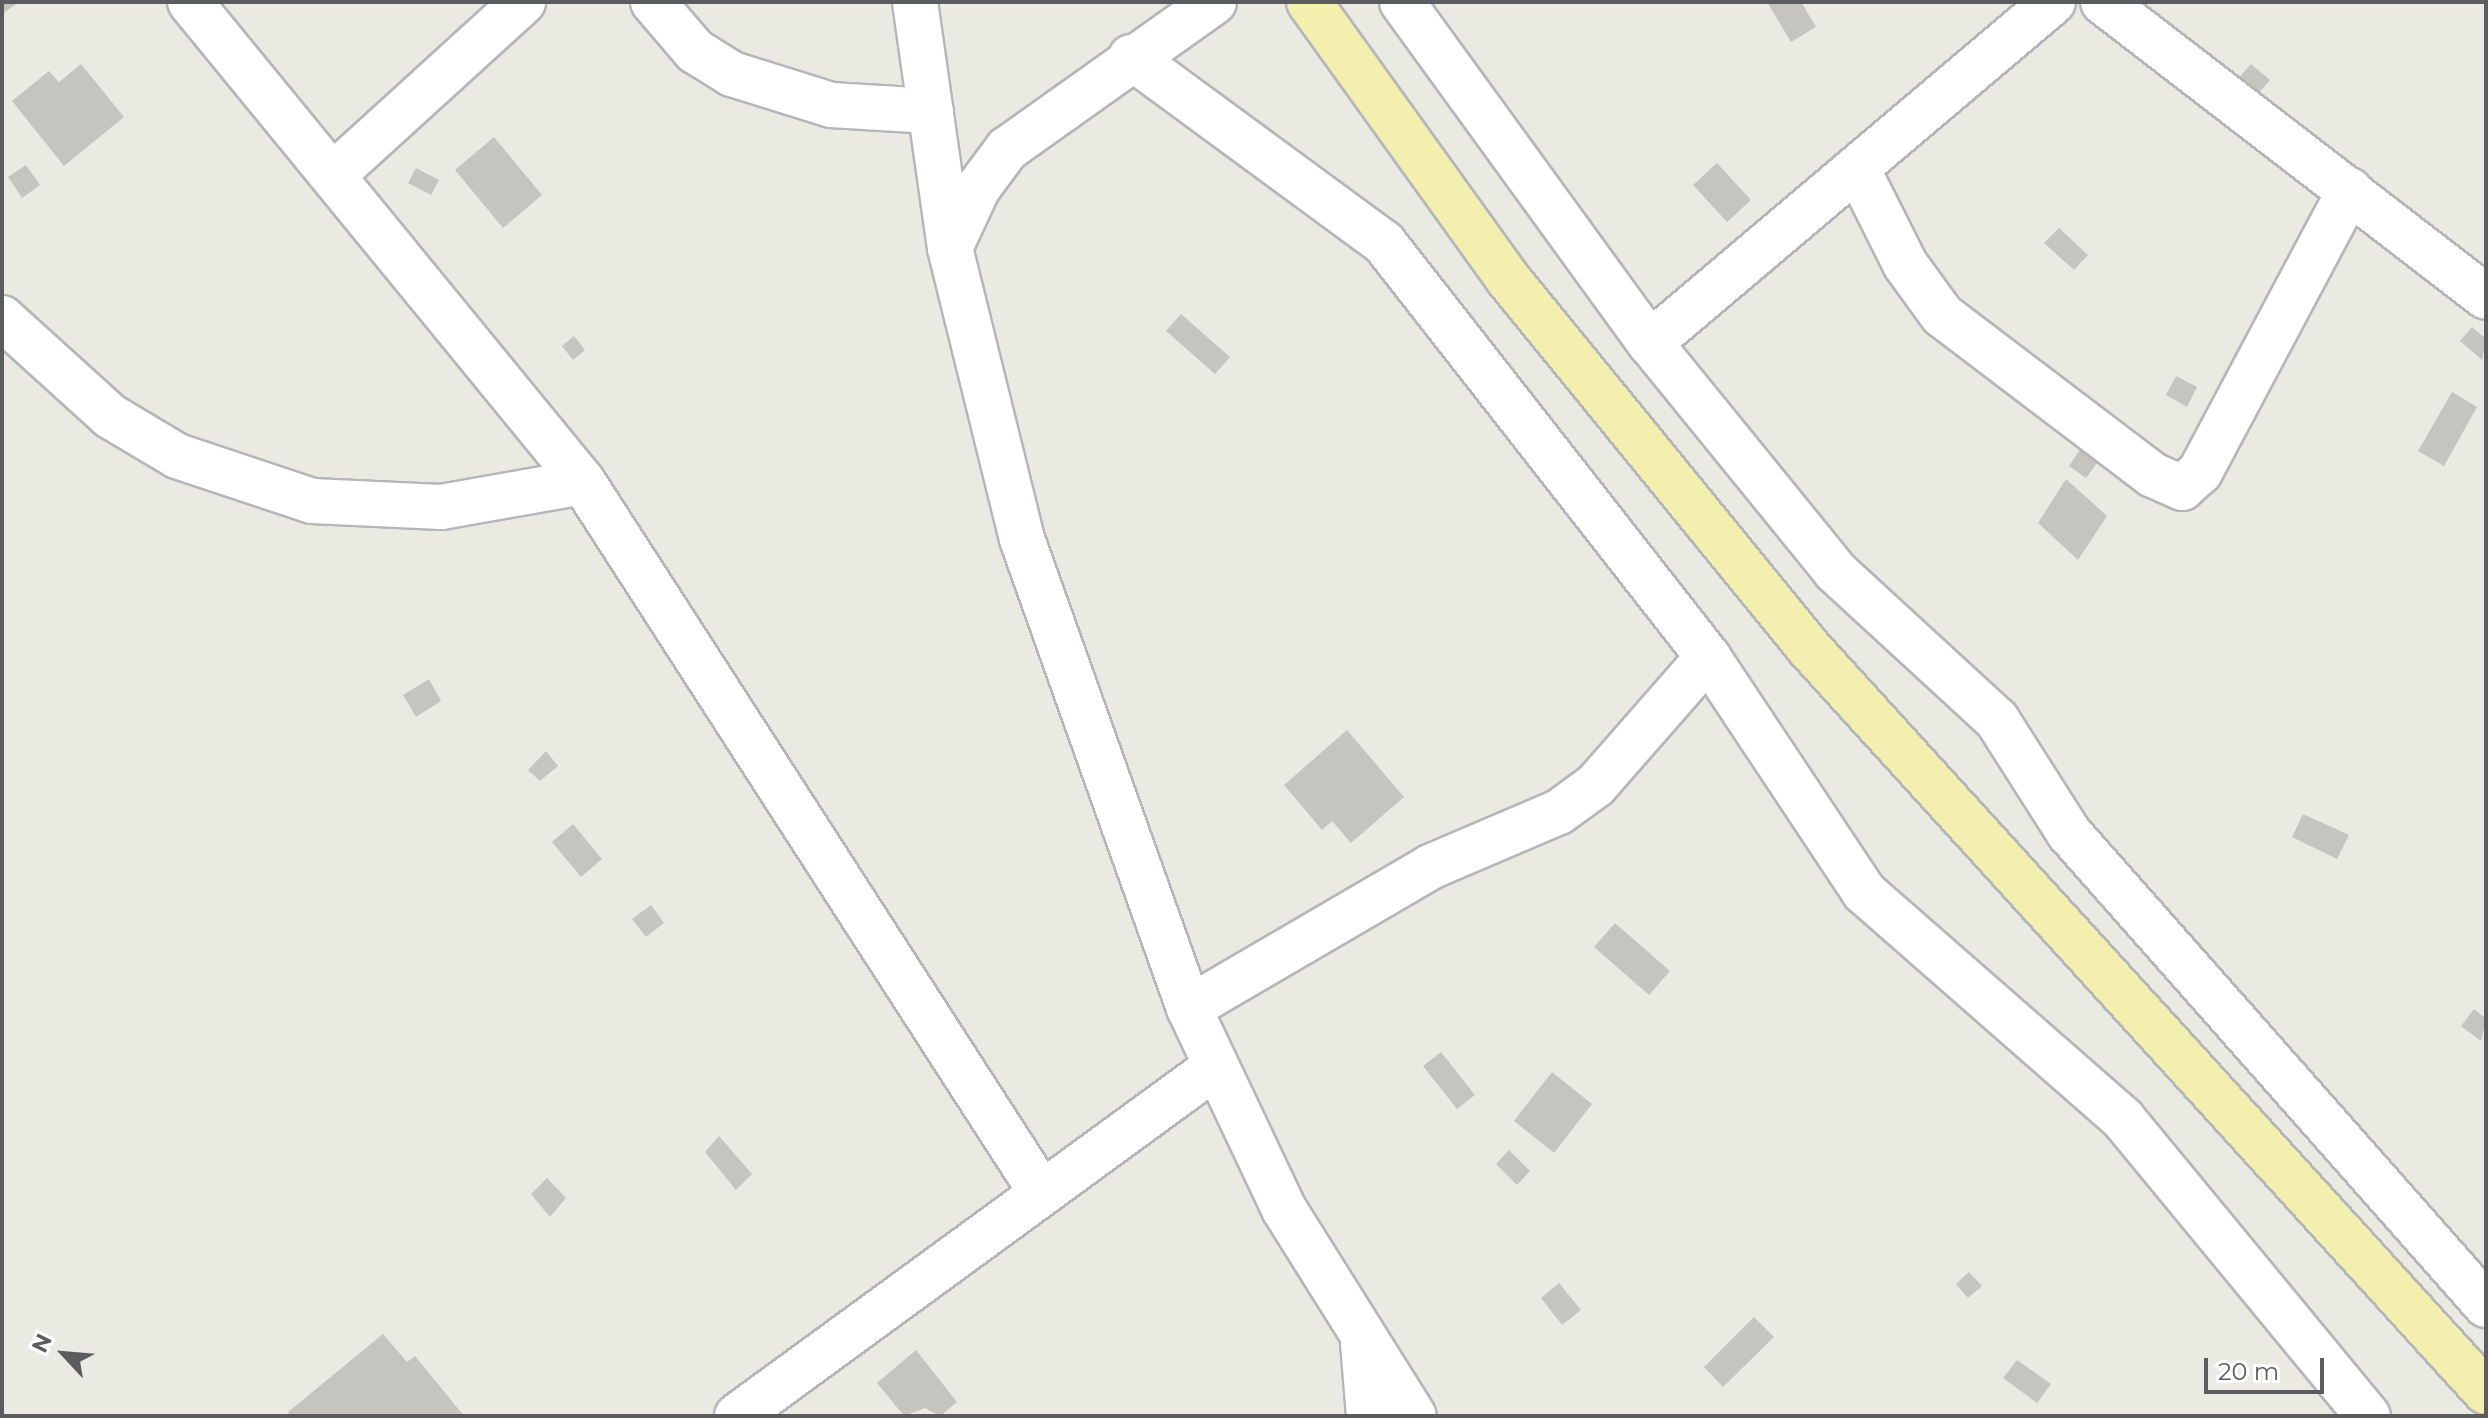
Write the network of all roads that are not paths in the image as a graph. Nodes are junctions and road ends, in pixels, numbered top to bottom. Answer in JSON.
{"nodes":[{"id":1,"x":190,"y":2,"type":"edge"},
{"id":2,"x":523,"y":2,"type":"edge"},
{"id":3,"x":653,"y":2,"type":"edge"},
{"id":4,"x":915,"y":2,"type":"edge"},
{"id":5,"x":1214,"y":2,"type":"edge"},
{"id":6,"x":1309,"y":2,"type":"edge"},
{"id":7,"x":1402,"y":2,"type":"edge"},
{"id":8,"x":2053,"y":2,"type":"edge"},
{"id":9,"x":2103,"y":2,"type":"edge"},
{"id":10,"x":1131,"y":57,"type":"junction"},
{"id":11,"x":931,"y":111,"type":"junction"},
{"id":12,"x":1857,"y":168,"type":"junction"},
{"id":13,"x":333,"y":175,"type":"junction"},
{"id":14,"x":2350,"y":190,"type":"junction"},
{"id":15,"x":950,"y":248,"type":"junction"},
{"id":16,"x":2486,"y":297,"type":"edge"},
{"id":17,"x":2,"y":318,"type":"edge"},
{"id":18,"x":1650,"y":343,"type":"junction"},
{"id":19,"x":583,"y":482,"type":"junction"},
{"id":20,"x":1708,"y":657,"type":"junction"},
{"id":21,"x":1189,"y":1008,"type":"junction"},
{"id":22,"x":1215,"y":1067,"type":"junction"},
{"id":23,"x":1039,"y":1189,"type":"junction"},
{"id":24,"x":2486,"y":1305,"type":"edge"},
{"id":25,"x":1362,"y":1332,"type":"junction"},
{"id":26,"x":2486,"y":1392,"type":"edge"},
{"id":27,"x":737,"y":1416,"type":"edge"},
{"id":28,"x":1369,"y":1416,"type":"edge"},
{"id":29,"x":1414,"y":1416,"type":"edge"},
{"id":30,"x":2368,"y":1416,"type":"edge"}],
"edges":[{"from":1,"to":13,"type":"street"},
{"from":2,"to":13,"type":"street"},
{"from":3,"to":11,"type":"street"},
{"from":4,"to":11,"type":"street"},
{"from":5,"to":10,"type":"street"},
{"from":6,"to":26,"type":"main road"},
{"from":7,"to":18,"type":"street"},
{"from":8,"to":12,"type":"street"},
{"from":9,"to":14,"type":"street"},
{"from":10,"to":15,"type":"street"},
{"from":10,"to":20,"type":"street"},
{"from":11,"to":15,"type":"street"},
{"from":12,"to":14,"type":"street"},
{"from":12,"to":18,"type":"street"},
{"from":13,"to":19,"type":"street"},
{"from":14,"to":16,"type":"street"},
{"from":15,"to":21,"type":"street"},
{"from":17,"to":19,"type":"street"},
{"from":18,"to":24,"type":"street"},
{"from":19,"to":23,"type":"street"},
{"from":20,"to":21,"type":"street"},
{"from":20,"to":30,"type":"street"},
{"from":21,"to":22,"type":"street"},
{"from":22,"to":23,"type":"street"},
{"from":22,"to":25,"type":"street"},
{"from":23,"to":27,"type":"street"},
{"from":25,"to":28,"type":"street"},
{"from":25,"to":29,"type":"street"}]}
